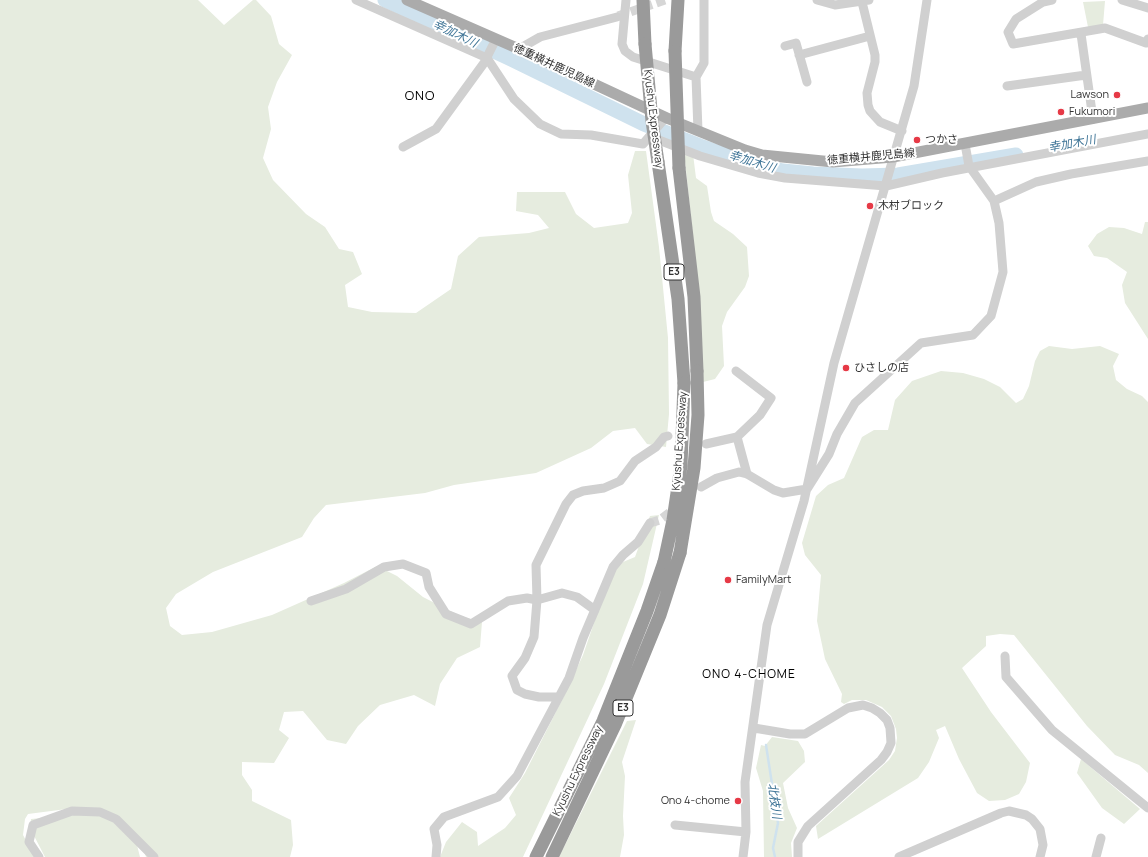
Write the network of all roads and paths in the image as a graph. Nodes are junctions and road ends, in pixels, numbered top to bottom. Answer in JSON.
{"nodes":[{"id":1,"x":356,"y":0,"type":"edge"},
{"id":2,"x":407,"y":0,"type":"edge"},
{"id":3,"x":626,"y":0,"type":"edge"},
{"id":4,"x":643,"y":0,"type":"edge"},
{"id":5,"x":678,"y":0,"type":"edge"},
{"id":6,"x":704,"y":0,"type":"edge"},
{"id":7,"x":818,"y":0,"type":"edge"},
{"id":8,"x":927,"y":0,"type":"edge"},
{"id":9,"x":1052,"y":0,"type":"edge"},
{"id":10,"x":1122,"y":0,"type":"edge"},
{"id":11,"x":865,"y":1,"type":"edge"},
{"id":12,"x":1148,"y":8,"type":"edge"},
{"id":13,"x":617,"y":17,"type":"tunnel mouth"},
{"id":14,"x":1081,"y":34,"type":"junction"},
{"id":15,"x":870,"y":36,"type":"junction"},
{"id":16,"x":496,"y":39,"type":"junction"},
{"id":17,"x":1148,"y":39,"type":"edge"},
{"id":18,"x":784,"y":46,"type":"dead end"},
{"id":19,"x":519,"y":49,"type":"junction"},
{"id":20,"x":799,"y":55,"type":"junction"},
{"id":21,"x":487,"y":57,"type":"junction"},
{"id":22,"x":1086,"y":75,"type":"junction"},
{"id":23,"x":696,"y":78,"type":"junction"},
{"id":24,"x":806,"y":82,"type":"dead end"},
{"id":25,"x":1007,"y":86,"type":"dead end"},
{"id":26,"x":1148,"y":108,"type":"edge"},
{"id":27,"x":664,"y":119,"type":"junction"},
{"id":28,"x":1093,"y":119,"type":"junction"},
{"id":29,"x":698,"y":131,"type":"junction"},
{"id":30,"x":902,"y":131,"type":"junction"},
{"id":31,"x":652,"y":134,"type":"junction"},
{"id":32,"x":1148,"y":134,"type":"edge"},
{"id":33,"x":403,"y":147,"type":"dead end"},
{"id":34,"x":966,"y":148,"type":"junction"},
{"id":35,"x":892,"y":161,"type":"junction"},
{"id":36,"x":1148,"y":161,"type":"edge"},
{"id":37,"x":970,"y":168,"type":"junction"},
{"id":38,"x":887,"y":183,"type":"junction"},
{"id":39,"x":994,"y":201,"type":"junction"},
{"id":40,"x":736,"y":371,"type":"dead end"},
{"id":41,"x":668,"y":436,"type":"dead end"},
{"id":42,"x":738,"y":437,"type":"junction"},
{"id":43,"x":706,"y":444,"type":"dead end"},
{"id":44,"x":747,"y":474,"type":"junction"},
{"id":45,"x":701,"y":487,"type":"dead end"},
{"id":46,"x":807,"y":490,"type":"junction"},
{"id":47,"x":650,"y":523,"type":"tunnel mouth"},
{"id":48,"x":537,"y":600,"type":"junction"},
{"id":49,"x":311,"y":601,"type":"dead end"},
{"id":50,"x":594,"y":610,"type":"junction"},
{"id":51,"x":1005,"y":656,"type":"dead end"},
{"id":52,"x":559,"y":697,"type":"junction"},
{"id":53,"x":754,"y":728,"type":"junction"},
{"id":54,"x":1148,"y":808,"type":"edge"},
{"id":55,"x":676,"y":825,"type":"dead end"},
{"id":56,"x":746,"y":832,"type":"junction"},
{"id":57,"x":1101,"y":838,"type":"dead end"},
{"id":58,"x":39,"y":857,"type":"edge"},
{"id":59,"x":154,"y":857,"type":"edge"},
{"id":60,"x":436,"y":857,"type":"edge"},
{"id":61,"x":536,"y":857,"type":"edge"},
{"id":62,"x":552,"y":857,"type":"edge"},
{"id":63,"x":743,"y":857,"type":"edge"},
{"id":64,"x":798,"y":857,"type":"edge"},
{"id":65,"x":898,"y":857,"type":"edge"},
{"id":66,"x":1040,"y":857,"type":"edge"},
{"id":67,"x":1096,"y":857,"type":"edge"}],
"edges":[{"from":1,"to":21,"type":"street"},
{"from":2,"to":16,"type":"main road","name":"徳重横井鹿児島線"},
{"from":3,"to":23,"type":"street"},
{"from":4,"to":61,"type":"highway","name":"Kyushu Expressway","number":"E3","bridge":true},
{"from":5,"to":62,"type":"highway","name":"Kyushu Expressway","number":"E3","bridge":true},
{"from":6,"to":23,"type":"street"},
{"from":7,"to":11,"type":"street"},
{"from":8,"to":30,"type":"street"},
{"from":9,"to":14,"type":"street"},
{"from":10,"to":12,"type":"street"},
{"from":11,"to":15,"type":"street"},
{"from":13,"to":19,"type":"street"},
{"from":14,"to":17,"type":"street"},
{"from":14,"to":22,"type":"street"},
{"from":15,"to":20,"type":"street"},
{"from":15,"to":30,"type":"street"},
{"from":16,"to":19,"type":"main road","name":"徳重横井鹿児島線"},
{"from":16,"to":21,"type":"street"},
{"from":18,"to":20,"type":"street"},
{"from":19,"to":27,"type":"main road","name":"徳重横井鹿児島線"},
{"from":20,"to":24,"type":"street"},
{"from":21,"to":31,"type":"street"},
{"from":21,"to":33,"type":"street"},
{"from":22,"to":25,"type":"street"},
{"from":22,"to":28,"type":"street"},
{"from":23,"to":29,"type":"street"},
{"from":26,"to":28,"type":"main road","name":"徳重横井鹿児島線"},
{"from":27,"to":29,"type":"main road","name":"徳重横井鹿児島線"},
{"from":27,"to":31,"type":"street"},
{"from":28,"to":34,"type":"main road","name":"徳重横井鹿児島線"},
{"from":29,"to":35,"type":"main road","name":"徳重横井鹿児島線"},
{"from":30,"to":35,"type":"street"},
{"from":31,"to":38,"type":"street"},
{"from":32,"to":37,"type":"street"},
{"from":34,"to":35,"type":"main road","name":"徳重横井鹿児島線"},
{"from":34,"to":37,"type":"street"},
{"from":35,"to":38,"type":"street"},
{"from":36,"to":39,"type":"street"},
{"from":37,"to":38,"type":"street"},
{"from":37,"to":39,"type":"street"},
{"from":38,"to":46,"type":"street"},
{"from":39,"to":46,"type":"street"},
{"from":40,"to":42,"type":"street"},
{"from":41,"to":48,"type":"street"},
{"from":42,"to":43,"type":"street"},
{"from":42,"to":44,"type":"street"},
{"from":44,"to":45,"type":"street"},
{"from":44,"to":46,"type":"street"},
{"from":46,"to":53,"type":"street"},
{"from":47,"to":50,"type":"street"},
{"from":48,"to":49,"type":"street"},
{"from":48,"to":50,"type":"street"},
{"from":48,"to":52,"type":"street"},
{"from":50,"to":52,"type":"street"},
{"from":51,"to":54,"type":"street"},
{"from":52,"to":60,"type":"street"},
{"from":53,"to":56,"type":"street"},
{"from":53,"to":64,"type":"street"},
{"from":55,"to":56,"type":"street"},
{"from":56,"to":63,"type":"street"},
{"from":57,"to":67,"type":"street"},
{"from":58,"to":59,"type":"street"},
{"from":65,"to":66,"type":"street"}]}
